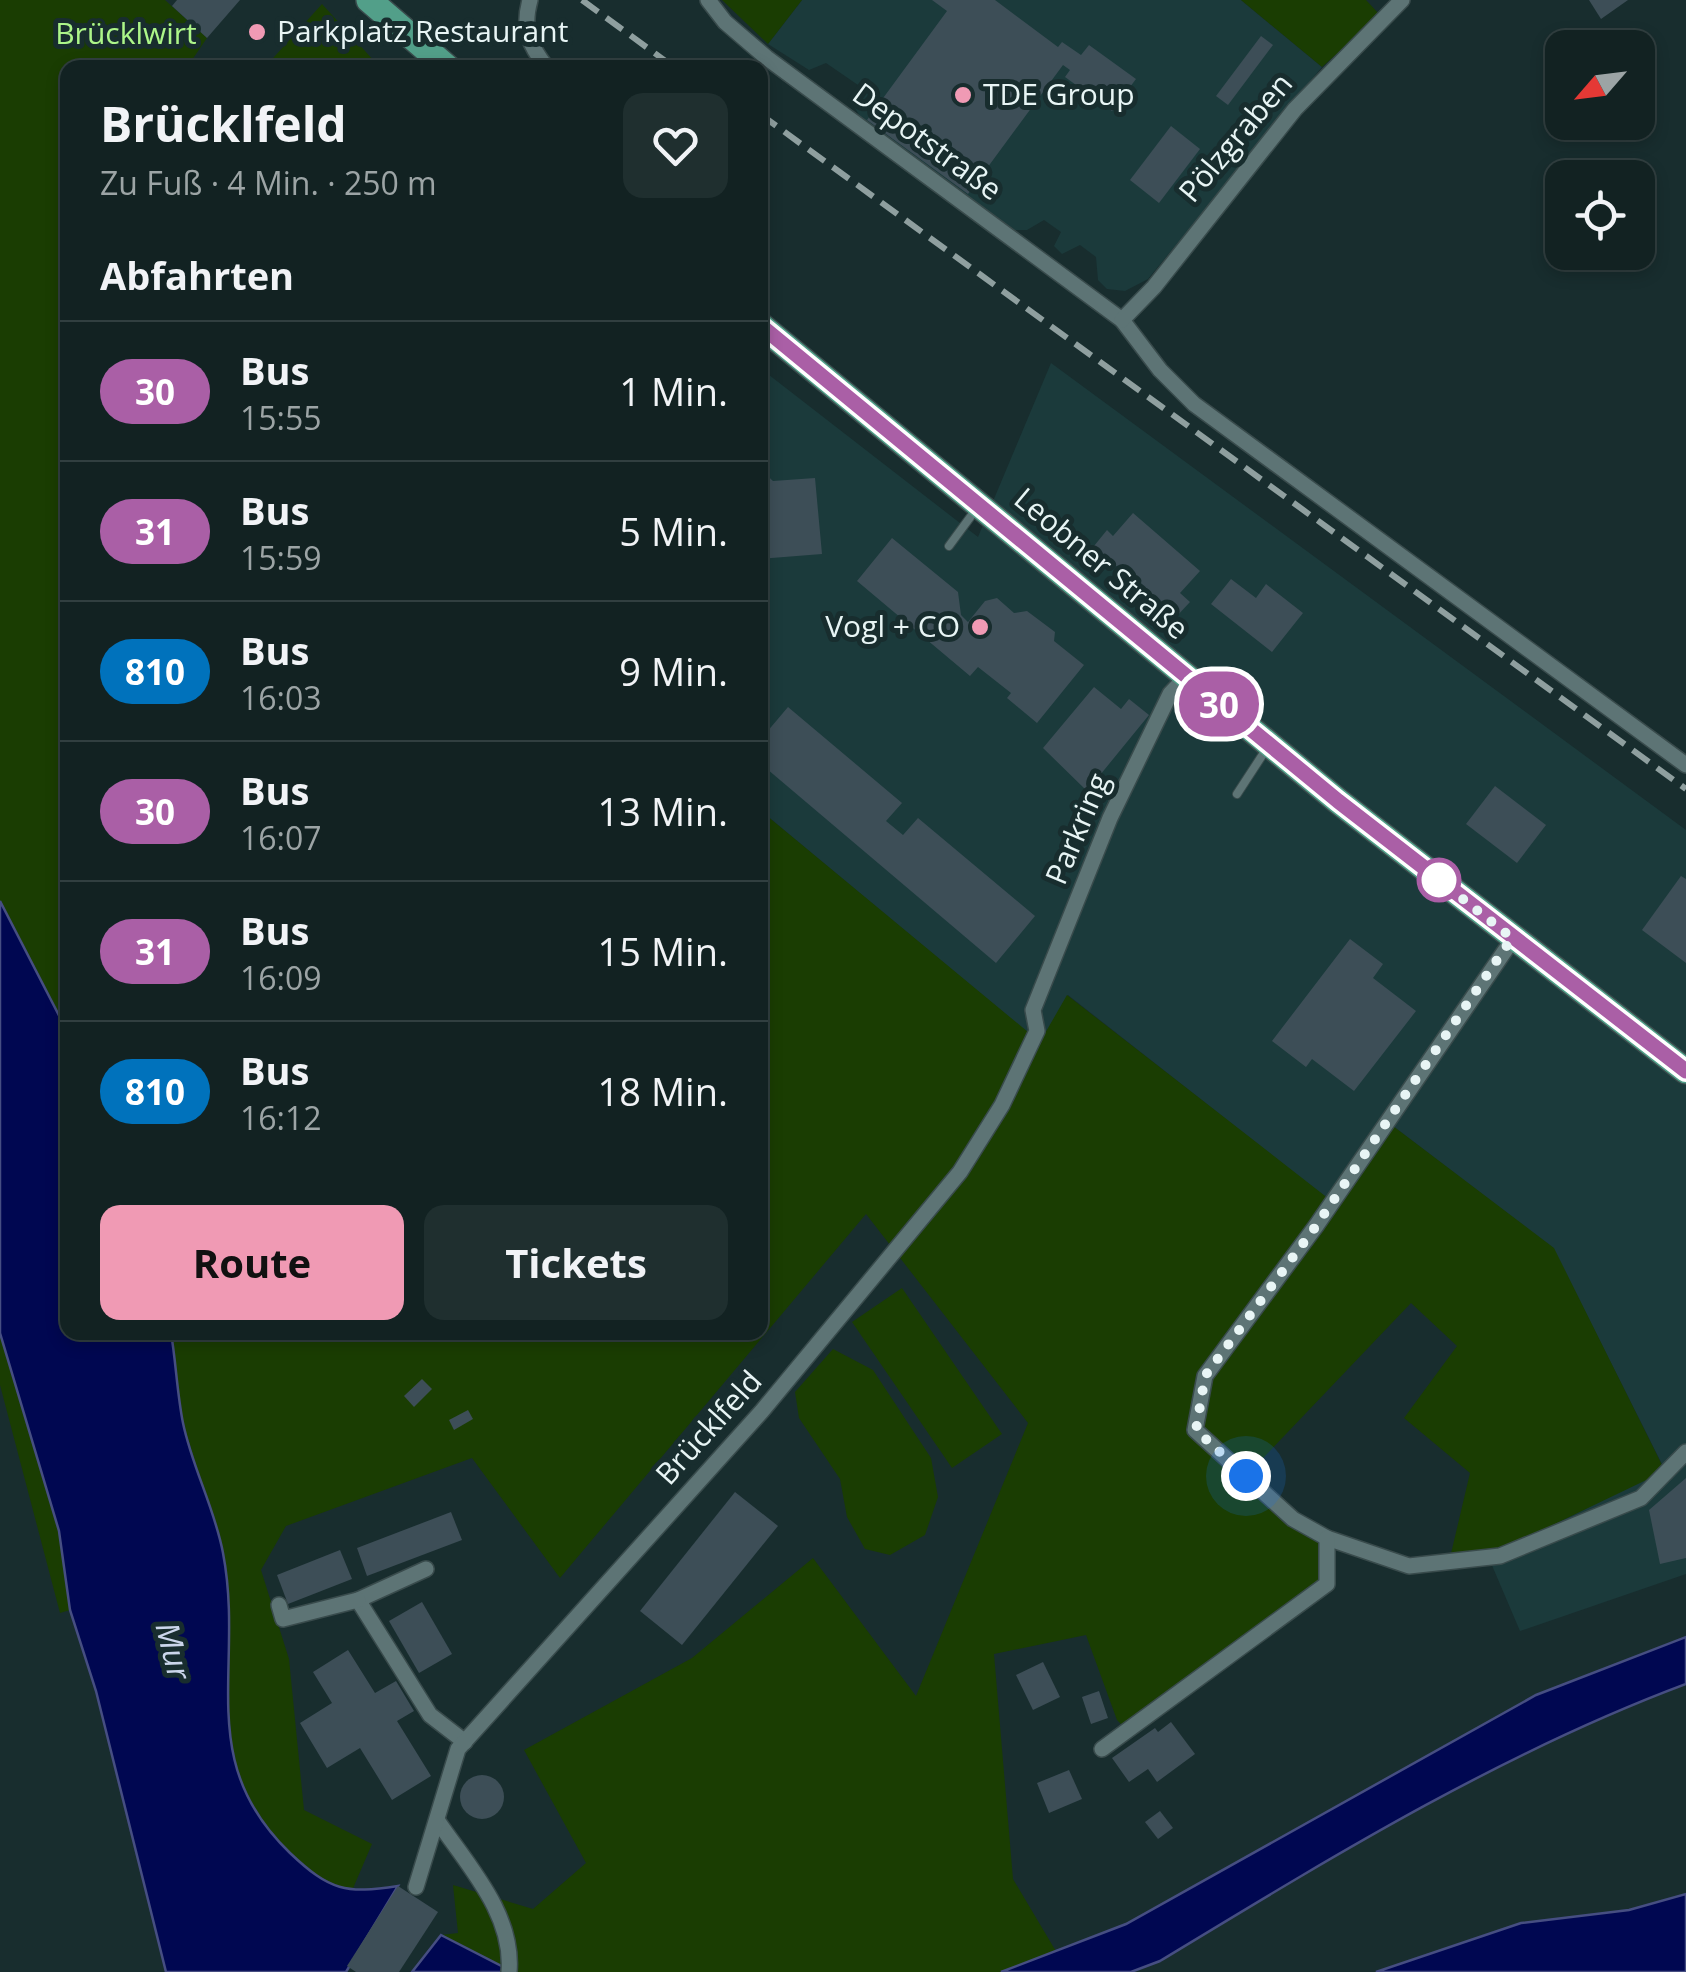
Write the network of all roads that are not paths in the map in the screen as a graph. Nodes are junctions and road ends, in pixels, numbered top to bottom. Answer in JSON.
{"nodes":[{"id":1,"x":368,"y":0,"type":"edge"},
{"id":2,"x":530,"y":0,"type":"edge"},
{"id":3,"x":708,"y":0,"type":"edge"},
{"id":4,"x":1402,"y":0,"type":"edge"},
{"id":5,"x":439,"y":60,"type":"edge"},
{"id":6,"x":541,"y":60,"type":"edge"},
{"id":7,"x":1122,"y":320,"type":"junction"},
{"id":8,"x":768,"y":332,"type":"edge"},
{"id":9,"x":980,"y":505,"type":"junction"},
{"id":10,"x":948,"y":546,"type":"dead end"},
{"id":11,"x":1186,"y":676,"type":"junction"},
{"id":12,"x":1270,"y":745,"type":"junction"},
{"id":13,"x":1686,"y":765,"type":"edge"},
{"id":14,"x":1236,"y":794,"type":"dead end"},
{"id":15,"x":1512,"y":938,"type":"junction"},
{"id":16,"x":1033,"y":1010,"type":"joint"},
{"id":17,"x":1686,"y":1071,"type":"edge"},
{"id":18,"x":1686,"y":1452,"type":"edge"},
{"id":19,"x":1327,"y":1538,"type":"junction"},
{"id":20,"x":426,"y":1569,"type":"dead end"},
{"id":21,"x":358,"y":1600,"type":"junction"},
{"id":22,"x":279,"y":1605,"type":"dead end"},
{"id":23,"x":465,"y":1742,"type":"junction"},
{"id":24,"x":1102,"y":1749,"type":"dead end"},
{"id":25,"x":437,"y":1820,"type":"junction"},
{"id":26,"x":416,"y":1886,"type":"dead end"},
{"id":27,"x":509,"y":1972,"type":"edge"}],
"edges":[{"from":1,"to":5,"type":"main road"},
{"from":2,"to":6,"type":"street"},
{"from":3,"to":7,"type":"street","name":"Depotstraße"},
{"from":4,"to":7,"type":"street","name":"Pölzgraben"},
{"from":7,"to":13,"type":"street","name":"Depotstraße"},
{"from":8,"to":9,"type":"main road","name":"Leobner Straße"},
{"from":9,"to":10,"type":"lane"},
{"from":9,"to":11,"type":"main road","name":"Leobner Straße"},
{"from":11,"to":12,"type":"main road","name":"Leobner Straße"},
{"from":11,"to":16,"type":"street","name":"Parkring"},
{"from":12,"to":14,"type":"lane"},
{"from":12,"to":15,"type":"main road","name":"Leobner Straße"},
{"from":15,"to":17,"type":"main road","name":"Leobner Straße"},
{"from":15,"to":19,"type":"street"},
{"from":16,"to":23,"type":"street","name":"Brücklfeld"},
{"from":18,"to":19,"type":"street"},
{"from":19,"to":24,"type":"street"},
{"from":20,"to":21,"type":"street"},
{"from":21,"to":22,"type":"street"},
{"from":21,"to":23,"type":"street"},
{"from":23,"to":25,"type":"street","name":"Brücklfeld"},
{"from":25,"to":26,"type":"street","name":"Brücklfeld"},
{"from":25,"to":27,"type":"street"}]}
